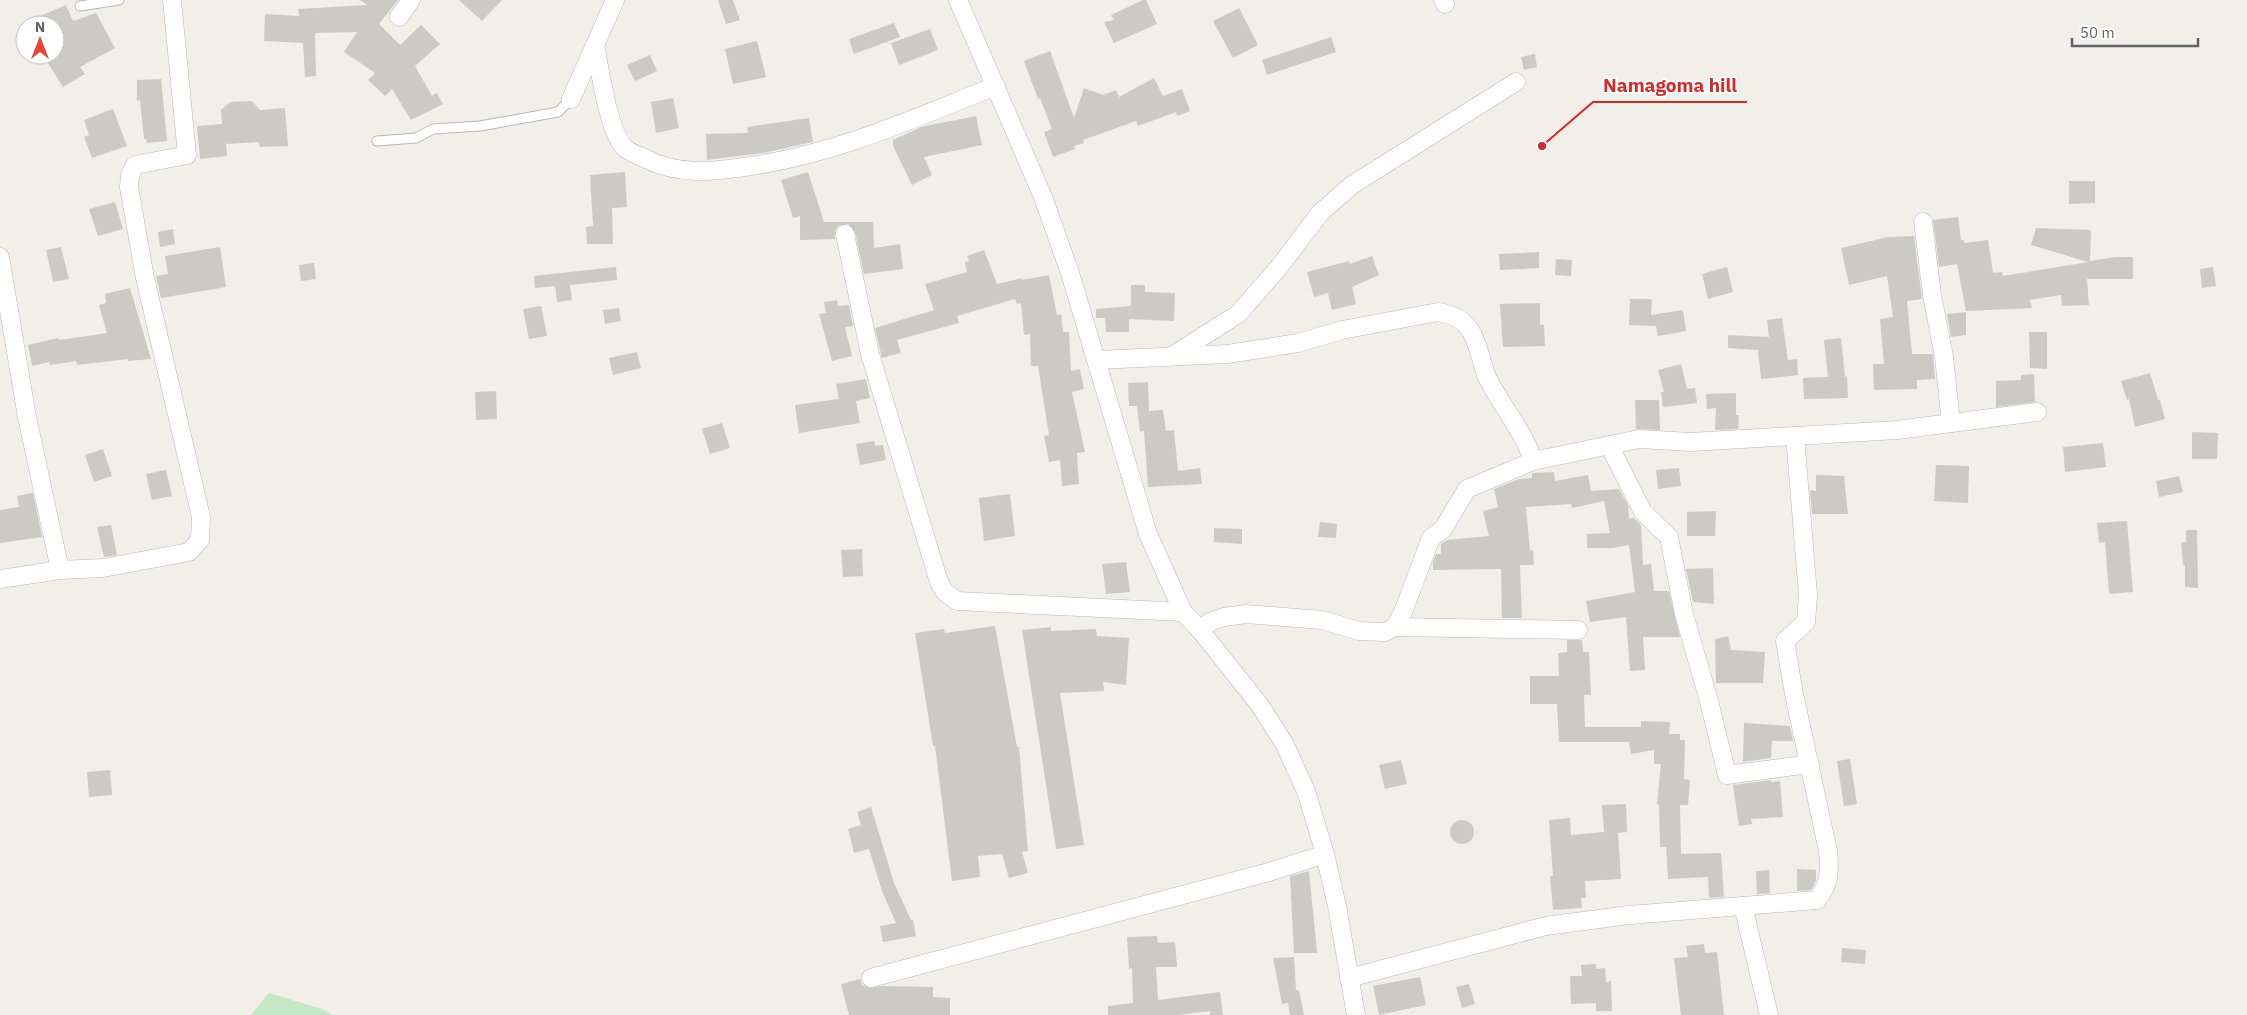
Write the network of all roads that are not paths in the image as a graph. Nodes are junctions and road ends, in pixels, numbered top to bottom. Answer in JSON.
{"nodes":[{"id":1,"x":119,"y":0,"type":"edge"},
{"id":2,"x":172,"y":0,"type":"edge"},
{"id":3,"x":411,"y":0,"type":"edge"},
{"id":4,"x":614,"y":0,"type":"edge"},
{"id":5,"x":958,"y":0,"type":"edge"},
{"id":6,"x":80,"y":6,"type":"dead end"},
{"id":7,"x":398,"y":17,"type":"dead end"},
{"id":8,"x":594,"y":46,"type":"junction"},
{"id":9,"x":1516,"y":82,"type":"dead end"},
{"id":10,"x":996,"y":86,"type":"junction"},
{"id":11,"x":571,"y":99,"type":"joint"},
{"id":12,"x":377,"y":141,"type":"dead end"},
{"id":13,"x":1923,"y":222,"type":"dead end"},
{"id":14,"x":845,"y":234,"type":"dead end"},
{"id":15,"x":0,"y":257,"type":"edge"},
{"id":16,"x":1172,"y":356,"type":"junction"},
{"id":17,"x":1097,"y":360,"type":"junction"},
{"id":18,"x":2037,"y":412,"type":"dead end"},
{"id":19,"x":1951,"y":423,"type":"junction"},
{"id":20,"x":1795,"y":436,"type":"junction"},
{"id":21,"x":1609,"y":445,"type":"junction"},
{"id":22,"x":1533,"y":461,"type":"junction"},
{"id":23,"x":60,"y":570,"type":"junction"},
{"id":24,"x":0,"y":579,"type":"edge"},
{"id":25,"x":1183,"y":612,"type":"junction"},
{"id":26,"x":1395,"y":628,"type":"junction"},
{"id":27,"x":1200,"y":630,"type":"junction"},
{"id":28,"x":1578,"y":630,"type":"dead end"},
{"id":29,"x":1810,"y":764,"type":"junction"},
{"id":30,"x":1325,"y":854,"type":"junction"},
{"id":31,"x":1742,"y":906,"type":"junction"},
{"id":32,"x":871,"y":978,"type":"dead end"},
{"id":33,"x":1349,"y":978,"type":"junction"},
{"id":34,"x":1356,"y":1015,"type":"edge"},
{"id":35,"x":1769,"y":1015,"type":"edge"}],
"edges":[{"from":1,"to":6,"type":"lane"},
{"from":2,"to":23,"type":"street"},
{"from":3,"to":7,"type":"street"},
{"from":4,"to":8,"type":"street"},
{"from":5,"to":10,"type":"street"},
{"from":8,"to":10,"type":"street"},
{"from":8,"to":11,"type":"street"},
{"from":9,"to":16,"type":"street"},
{"from":10,"to":17,"type":"street"},
{"from":11,"to":12,"type":"lane"},
{"from":13,"to":19,"type":"street"},
{"from":14,"to":25,"type":"street"},
{"from":15,"to":23,"type":"street"},
{"from":16,"to":17,"type":"street"},
{"from":16,"to":22,"type":"street"},
{"from":17,"to":25,"type":"street"},
{"from":18,"to":19,"type":"street"},
{"from":19,"to":20,"type":"street"},
{"from":20,"to":21,"type":"street"},
{"from":20,"to":29,"type":"street"},
{"from":21,"to":22,"type":"street"},
{"from":21,"to":29,"type":"street"},
{"from":22,"to":26,"type":"street"},
{"from":23,"to":24,"type":"street"},
{"from":25,"to":27,"type":"street"},
{"from":26,"to":27,"type":"street"},
{"from":26,"to":28,"type":"street"},
{"from":27,"to":30,"type":"street"},
{"from":29,"to":31,"type":"street"},
{"from":30,"to":32,"type":"street"},
{"from":30,"to":33,"type":"street"},
{"from":31,"to":33,"type":"street"},
{"from":31,"to":35,"type":"street"},
{"from":33,"to":34,"type":"street"}]}
